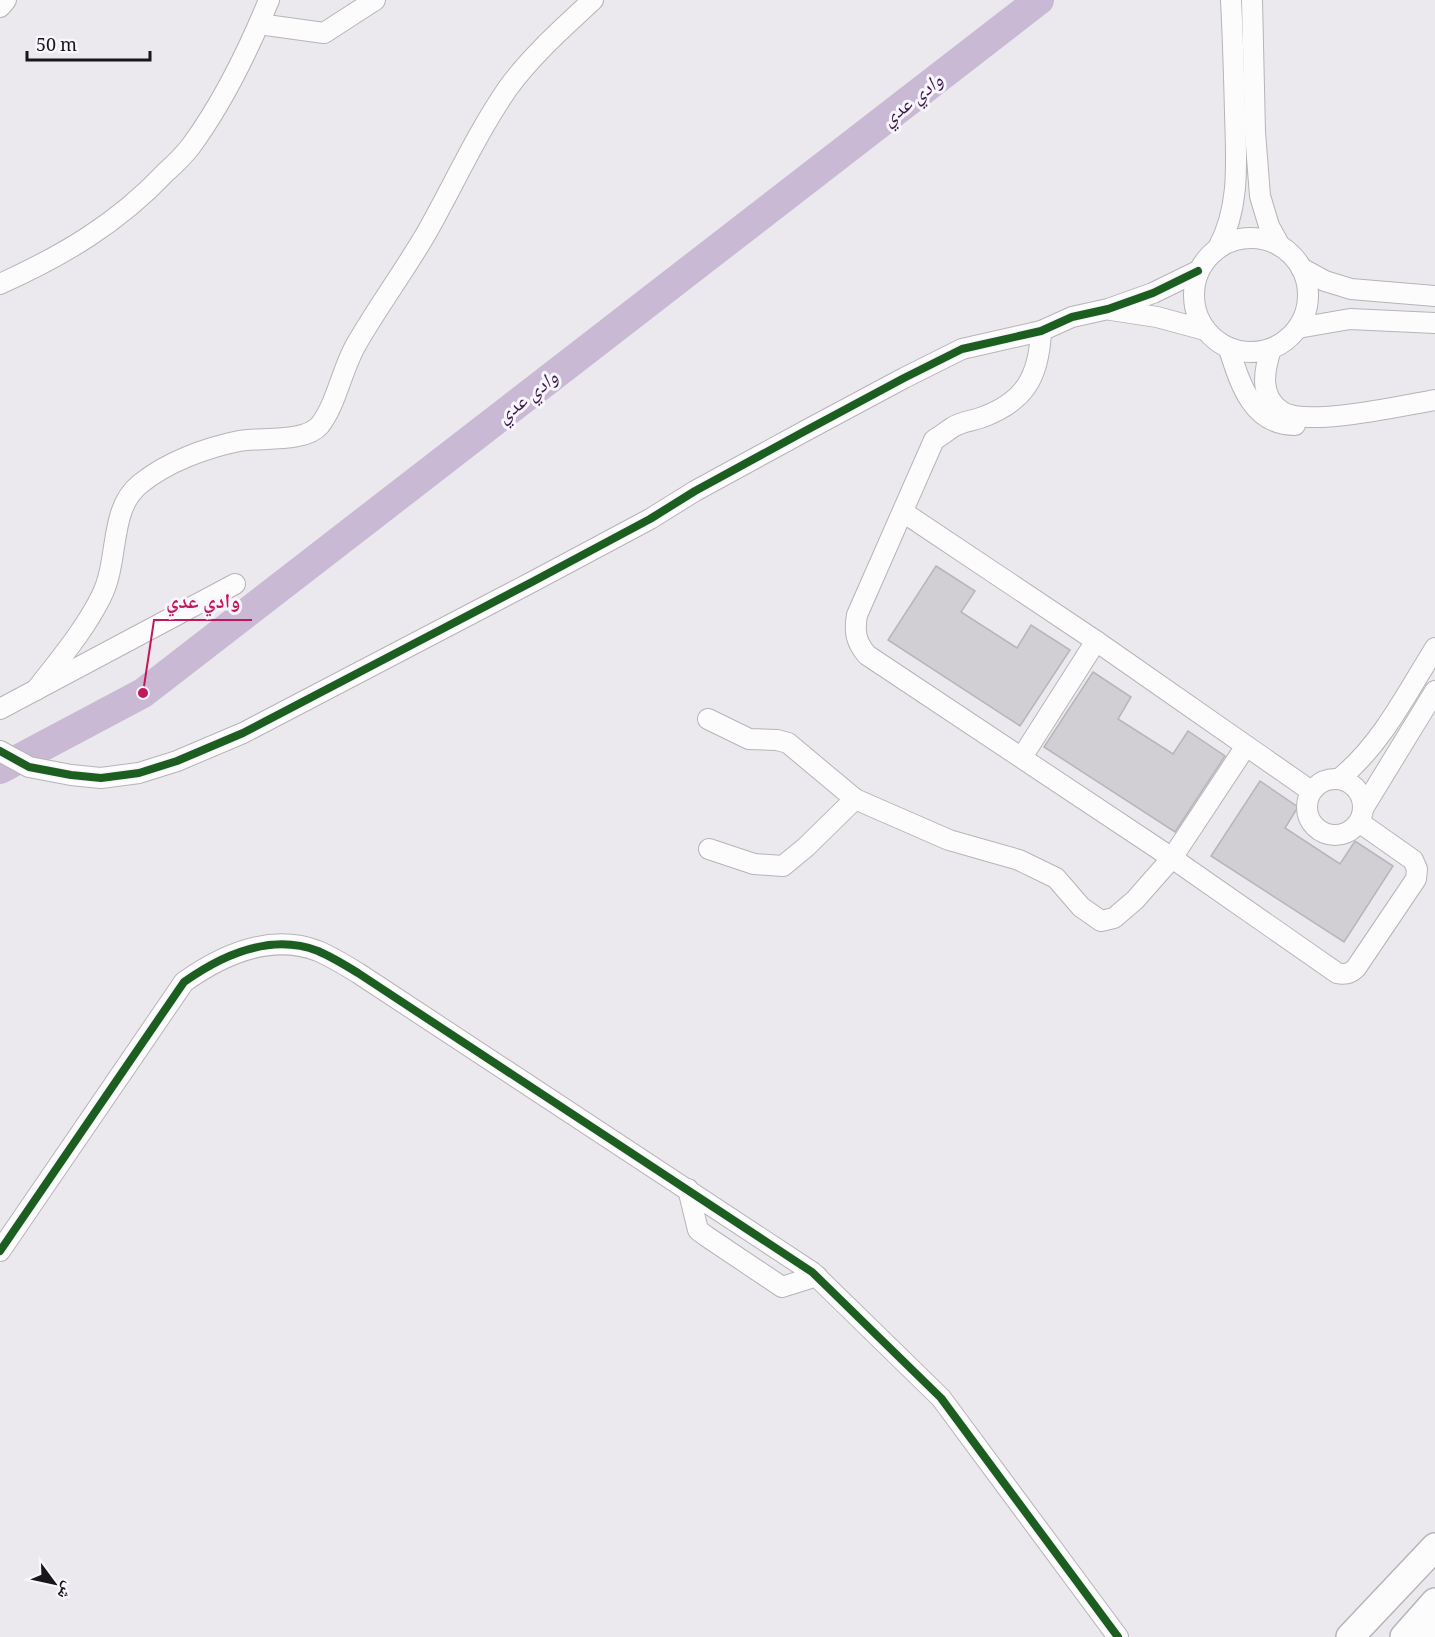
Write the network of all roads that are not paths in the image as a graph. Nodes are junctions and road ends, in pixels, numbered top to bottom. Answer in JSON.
{"nodes":[{"id":1,"x":6,"y":0,"type":"edge"},
{"id":2,"x":268,"y":0,"type":"edge"},
{"id":3,"x":375,"y":0,"type":"edge"},
{"id":4,"x":593,"y":0,"type":"edge"},
{"id":5,"x":1231,"y":0,"type":"edge"},
{"id":6,"x":1252,"y":0,"type":"edge"},
{"id":7,"x":0,"y":7,"type":"edge"},
{"id":8,"x":259,"y":24,"type":"junction"},
{"id":9,"x":1280,"y":246,"type":"junction"},
{"id":10,"x":1218,"y":248,"type":"junction"},
{"id":11,"x":1301,"y":268,"type":"junction"},
{"id":12,"x":1198,"y":271,"type":"junction"},
{"id":13,"x":0,"y":284,"type":"edge"},
{"id":14,"x":1435,"y":296,"type":"edge"},
{"id":15,"x":1108,"y":309,"type":"junction"},
{"id":16,"x":1435,"y":323,"type":"edge"},
{"id":17,"x":1298,"y":328,"type":"junction"},
{"id":18,"x":1205,"y":330,"type":"junction"},
{"id":19,"x":1041,"y":331,"type":"junction"},
{"id":20,"x":1229,"y":349,"type":"junction"},
{"id":21,"x":1271,"y":349,"type":"junction"},
{"id":22,"x":1435,"y":400,"type":"edge"},
{"id":23,"x":1344,"y":415,"type":"junction"},
{"id":24,"x":903,"y":512,"type":"junction"},
{"id":25,"x":235,"y":584,"type":"dead end"},
{"id":26,"x":1096,"y":641,"type":"junction"},
{"id":27,"x":1435,"y":648,"type":"edge"},
{"id":28,"x":36,"y":690,"type":"junction"},
{"id":29,"x":1435,"y":691,"type":"edge"},
{"id":30,"x":0,"y":709,"type":"edge"},
{"id":31,"x":708,"y":719,"type":"dead end"},
{"id":32,"x":1246,"y":746,"type":"junction"},
{"id":33,"x":0,"y":751,"type":"edge"},
{"id":34,"x":1023,"y":757,"type":"junction"},
{"id":35,"x":1340,"y":778,"type":"junction"},
{"id":36,"x":1311,"y":791,"type":"junction"},
{"id":37,"x":855,"y":800,"type":"junction"},
{"id":38,"x":1361,"y":814,"type":"junction"},
{"id":39,"x":709,"y":849,"type":"dead end"},
{"id":40,"x":1172,"y":858,"type":"junction"},
{"id":41,"x":688,"y":1189,"type":"junction"},
{"id":42,"x":0,"y":1251,"type":"edge"},
{"id":43,"x":817,"y":1276,"type":"junction"},
{"id":44,"x":1435,"y":1547,"type":"edge"},
{"id":45,"x":1435,"y":1602,"type":"edge"},
{"id":46,"x":1435,"y":1614,"type":"edge"},
{"id":47,"x":1118,"y":1637,"type":"edge"},
{"id":48,"x":1350,"y":1637,"type":"edge"},
{"id":49,"x":1404,"y":1637,"type":"edge"},
{"id":50,"x":1428,"y":1637,"type":"edge"}],
"edges":[{"from":1,"to":7,"type":"street"},
{"from":2,"to":8,"type":"street"},
{"from":3,"to":8,"type":"street"},
{"from":4,"to":28,"type":"street"},
{"from":5,"to":10,"type":"street"},
{"from":6,"to":9,"type":"street"},
{"from":8,"to":13,"type":"street"},
{"from":9,"to":10,"type":"street"},
{"from":9,"to":11,"type":"street"},
{"from":10,"to":12,"type":"street"},
{"from":11,"to":14,"type":"street"},
{"from":11,"to":17,"type":"street"},
{"from":12,"to":15,"type":"street"},
{"from":12,"to":18,"type":"street"},
{"from":15,"to":18,"type":"street"},
{"from":15,"to":19,"type":"street"},
{"from":16,"to":17,"type":"street"},
{"from":17,"to":21,"type":"street"},
{"from":18,"to":20,"type":"street"},
{"from":19,"to":24,"type":"street"},
{"from":19,"to":33,"type":"street"},
{"from":20,"to":21,"type":"street"},
{"from":20,"to":23,"type":"street"},
{"from":21,"to":23,"type":"street"},
{"from":22,"to":23,"type":"street"},
{"from":24,"to":26,"type":"street"},
{"from":24,"to":34,"type":"street"},
{"from":25,"to":28,"type":"street"},
{"from":26,"to":32,"type":"street"},
{"from":26,"to":34,"type":"street"},
{"from":27,"to":35,"type":"street"},
{"from":28,"to":30,"type":"street"},
{"from":29,"to":38,"type":"street"},
{"from":31,"to":37,"type":"street"},
{"from":32,"to":36,"type":"street"},
{"from":32,"to":40,"type":"street"},
{"from":34,"to":40,"type":"street"},
{"from":35,"to":36,"type":"street"},
{"from":35,"to":38,"type":"street"},
{"from":36,"to":38,"type":"street"},
{"from":37,"to":39,"type":"street"},
{"from":37,"to":40,"type":"street"},
{"from":38,"to":40,"type":"street"},
{"from":41,"to":42,"type":"street"},
{"from":41,"to":43,"type":"street"},
{"from":41,"to":43,"type":"street"},
{"from":43,"to":47,"type":"street"},
{"from":44,"to":48,"type":"highway"},
{"from":45,"to":49,"type":"highway"},
{"from":46,"to":50,"type":"street"}]}
